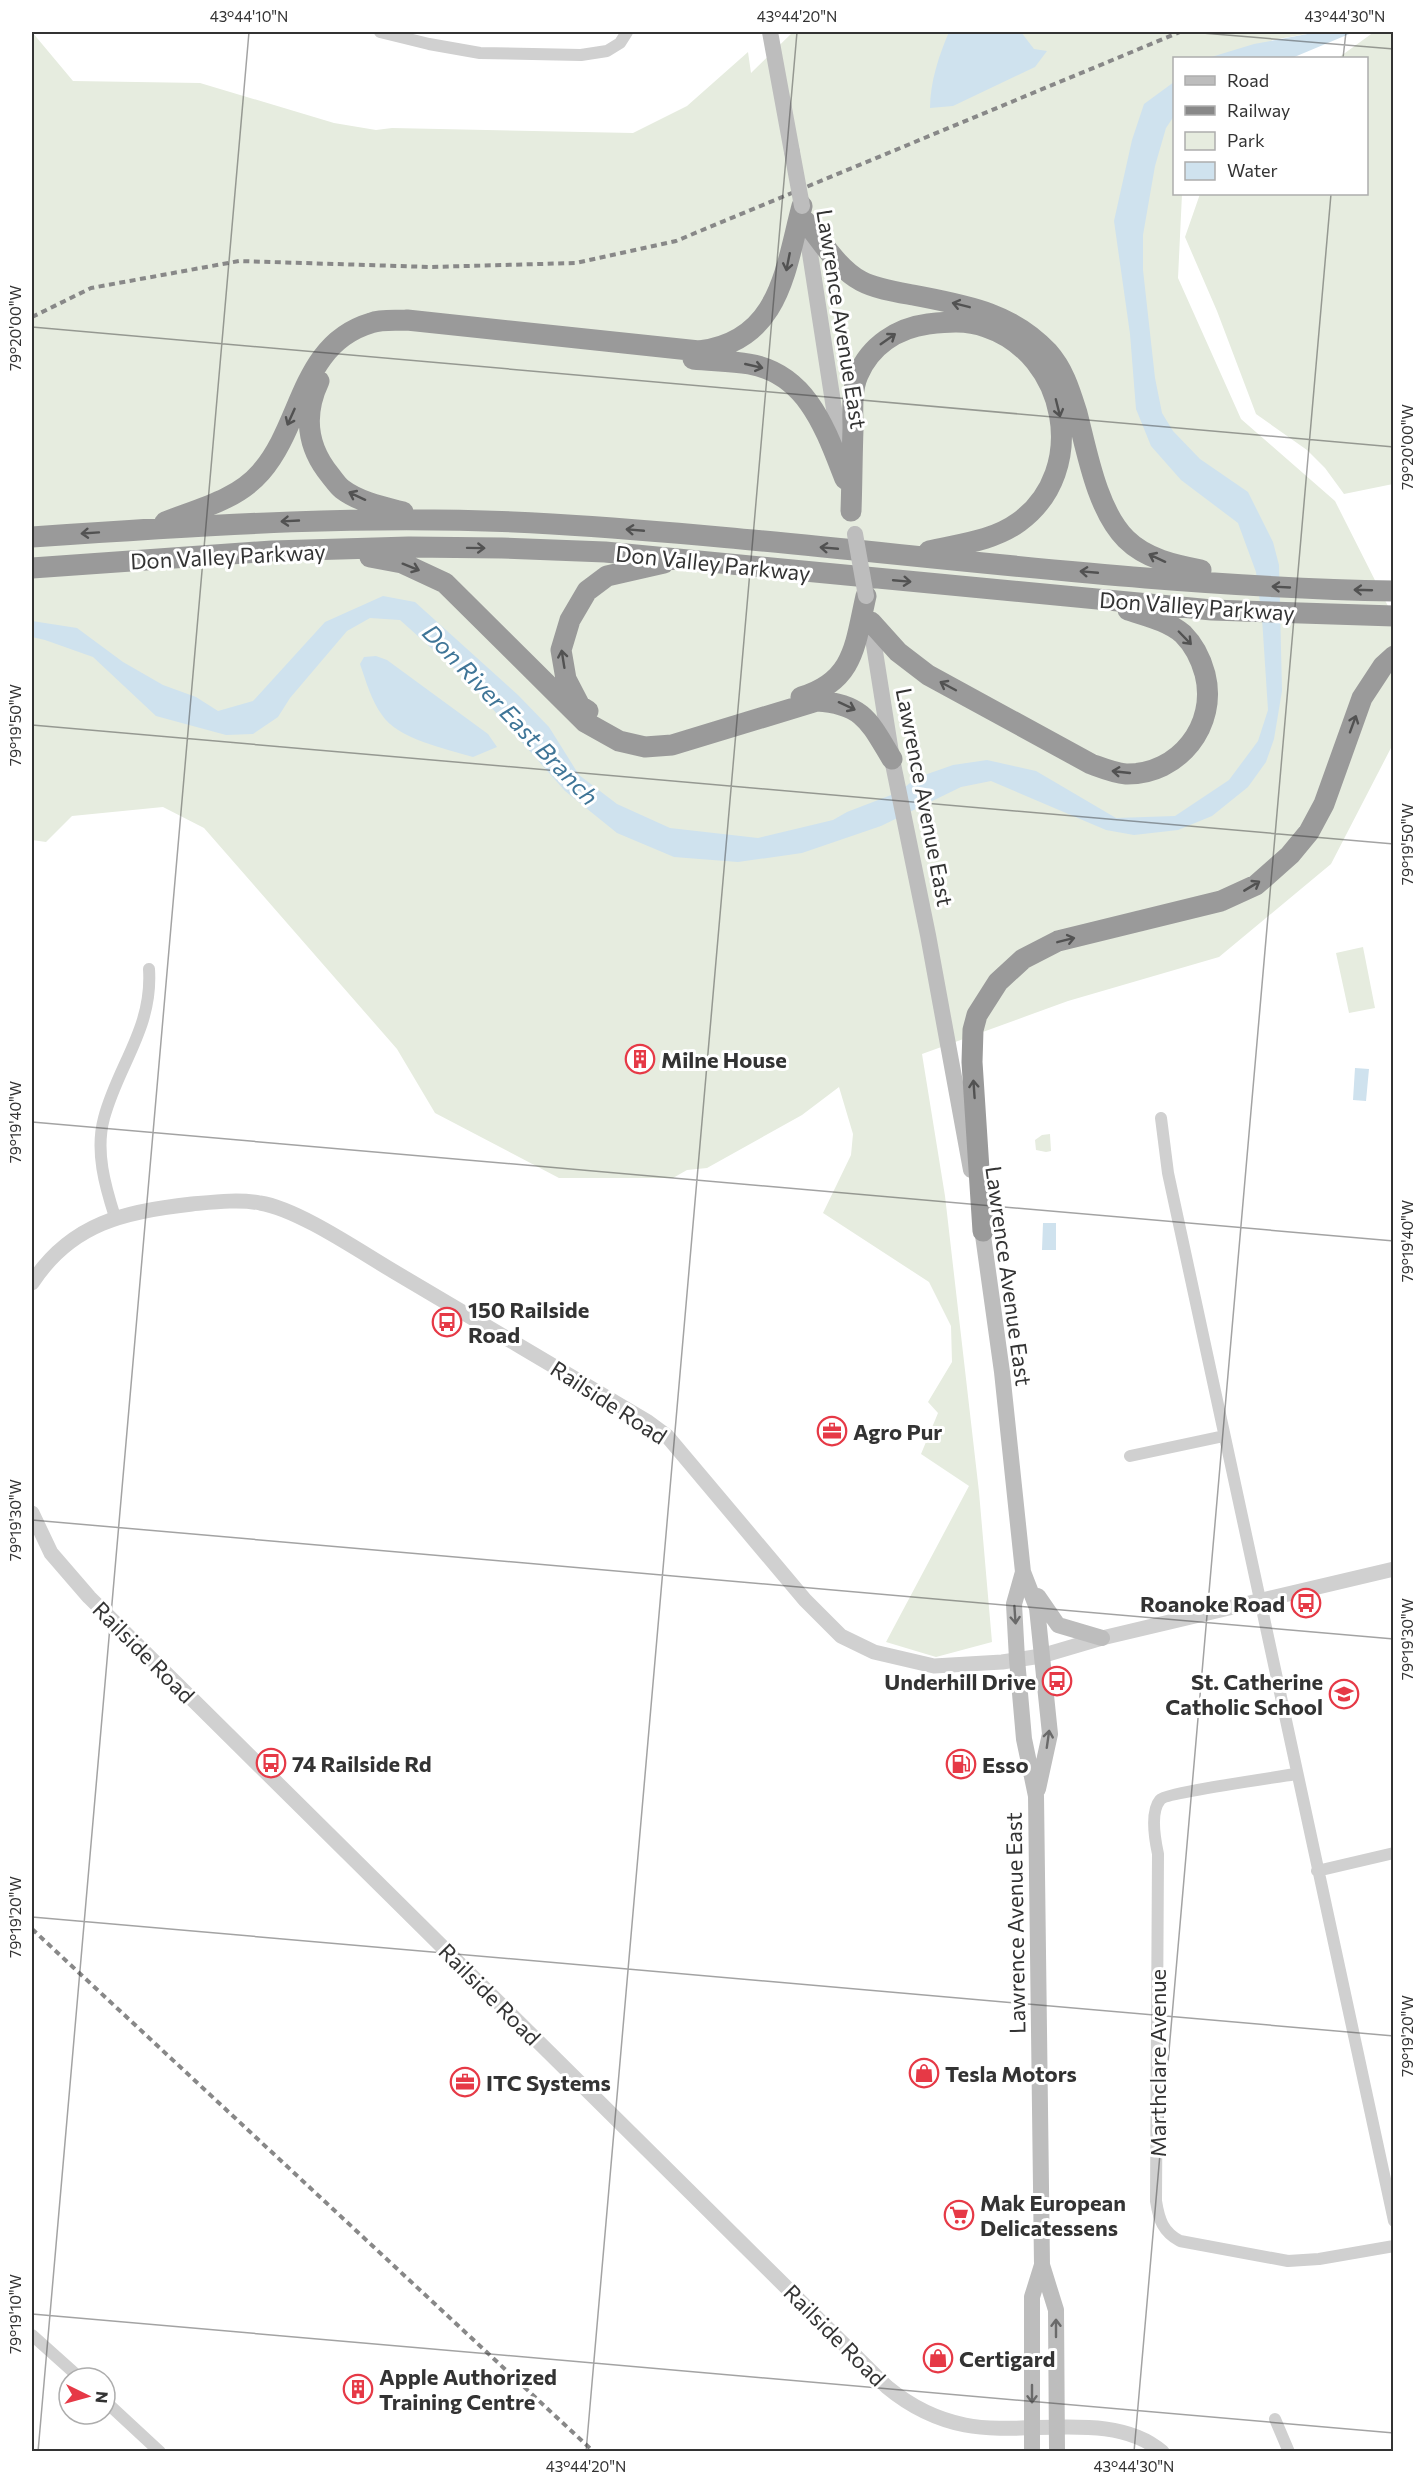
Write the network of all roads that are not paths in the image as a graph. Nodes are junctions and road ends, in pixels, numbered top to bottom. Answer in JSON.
{"nodes":[{"id":1,"x":380,"y":32,"type":"edge"},
{"id":2,"x":627,"y":32,"type":"edge"},
{"id":3,"x":770,"y":32,"type":"edge"},
{"id":4,"x":804,"y":213,"type":"junction"},
{"id":5,"x":845,"y":479,"type":"junction"},
{"id":6,"x":851,"y":511,"type":"junction"},
{"id":7,"x":432,"y":520,"type":"junction"},
{"id":8,"x":148,"y":529,"type":"junction"},
{"id":9,"x":32,"y":537,"type":"edge"},
{"id":10,"x":334,"y":550,"type":"junction"},
{"id":11,"x":908,"y":555,"type":"junction"},
{"id":12,"x":676,"y":560,"type":"junction"},
{"id":13,"x":32,"y":568,"type":"edge"},
{"id":14,"x":1231,"y":584,"type":"junction"},
{"id":15,"x":1394,"y":591,"type":"edge"},
{"id":16,"x":1093,"y":599,"type":"junction"},
{"id":17,"x":869,"y":611,"type":"junction"},
{"id":18,"x":1394,"y":616,"type":"edge"},
{"id":19,"x":1394,"y":656,"type":"edge"},
{"id":20,"x":892,"y":759,"type":"junction"},
{"id":21,"x":149,"y":969,"type":"dead end"},
{"id":22,"x":1161,"y":1118,"type":"dead end"},
{"id":23,"x":115,"y":1217,"type":"junction"},
{"id":24,"x":983,"y":1231,"type":"junction"},
{"id":25,"x":32,"y":1283,"type":"edge"},
{"id":26,"x":1224,"y":1436,"type":"junction"},
{"id":27,"x":1130,"y":1456,"type":"dead end"},
{"id":28,"x":32,"y":1512,"type":"edge"},
{"id":29,"x":1394,"y":1569,"type":"edge"},
{"id":30,"x":1023,"y":1572,"type":"junction"},
{"id":31,"x":1260,"y":1602,"type":"junction"},
{"id":32,"x":1102,"y":1638,"type":"junction"},
{"id":33,"x":1041,"y":1656,"type":"junction"},
{"id":34,"x":1017,"y":1659,"type":"junction"},
{"id":35,"x":1296,"y":1774,"type":"junction"},
{"id":36,"x":1036,"y":1796,"type":"junction"},
{"id":37,"x":1394,"y":1853,"type":"edge"},
{"id":38,"x":1317,"y":1871,"type":"junction"},
{"id":39,"x":1394,"y":2221,"type":"edge"},
{"id":40,"x":1394,"y":2246,"type":"edge"},
{"id":41,"x":1042,"y":2265,"type":"junction"},
{"id":42,"x":32,"y":2335,"type":"edge"},
{"id":43,"x":67,"y":2366,"type":"edge"},
{"id":44,"x":117,"y":2412,"type":"edge"},
{"id":45,"x":1275,"y":2419,"type":"dead end"},
{"id":46,"x":1032,"y":2428,"type":"junction"},
{"id":47,"x":1057,"y":2428,"type":"junction"},
{"id":48,"x":160,"y":2451,"type":"edge"},
{"id":49,"x":1032,"y":2451,"type":"edge"},
{"id":50,"x":1057,"y":2451,"type":"edge"},
{"id":51,"x":1162,"y":2451,"type":"edge"},
{"id":52,"x":1289,"y":2451,"type":"edge"}],
"edges":[{"from":1,"to":2,"type":"street"},
{"from":3,"to":4,"type":"main road","name":"Lawrence Avenue East","bridge":true},
{"from":4,"to":5,"type":"main road","name":"Lawrence Avenue East"},
{"from":4,"to":8,"type":"highway","one_way":true},
{"from":14,"to":4,"type":"highway","one_way":true},
{"from":5,"to":6,"type":"main road","name":"Lawrence Avenue East"},
{"from":7,"to":5,"type":"highway","one_way":true},
{"from":6,"to":11,"type":"highway","one_way":true},
{"from":6,"to":17,"type":"main road","name":"Lawrence Avenue East","bridge":true},
{"from":7,"to":8,"type":"highway","name":"Don Valley Parkway","one_way":true},
{"from":11,"to":7,"type":"highway","name":"Don Valley Parkway","one_way":true},
{"from":8,"to":9,"type":"highway","name":"Don Valley Parkway","one_way":true},
{"from":10,"to":12,"type":"highway","name":"Don Valley Parkway","one_way":true},
{"from":10,"to":13,"type":"highway","name":"Don Valley Parkway"},
{"from":10,"to":20,"type":"highway","one_way":true},
{"from":14,"to":11,"type":"highway","name":"Don Valley Parkway","one_way":true},
{"from":12,"to":16,"type":"highway","name":"Don Valley Parkway","one_way":true},
{"from":17,"to":12,"type":"highway","one_way":true},
{"from":15,"to":14,"type":"highway","name":"Don Valley Parkway","one_way":true},
{"from":16,"to":17,"type":"highway","one_way":true},
{"from":16,"to":18,"type":"highway","name":"Don Valley Parkway"},
{"from":17,"to":20,"type":"main road","name":"Lawrence Avenue East"},
{"from":24,"to":19,"type":"highway","one_way":true},
{"from":20,"to":24,"type":"main road","name":"Lawrence Avenue East"},
{"from":21,"to":23,"type":"street"},
{"from":22,"to":26,"type":"street"},
{"from":23,"to":25,"type":"street","name":"Railside Road"},
{"from":23,"to":34,"type":"street","name":"Railside Road"},
{"from":24,"to":30,"type":"main road","name":"Lawrence Avenue East"},
{"from":26,"to":27,"type":"street"},
{"from":26,"to":31,"type":"street"},
{"from":28,"to":46,"type":"street","name":"Railside Road"},
{"from":29,"to":31,"type":"street"},
{"from":30,"to":32,"type":"main road"},
{"from":30,"to":33,"type":"main road","name":"Lawrence Avenue East"},
{"from":30,"to":34,"type":"main road","name":"Lawrence Avenue East","one_way":true},
{"from":31,"to":32,"type":"street"},
{"from":31,"to":35,"type":"street"},
{"from":32,"to":33,"type":"street"},
{"from":33,"to":34,"type":"street"},
{"from":36,"to":33,"type":"main road","name":"Lawrence Avenue East","one_way":true},
{"from":34,"to":36,"type":"main road","name":"Lawrence Avenue East"},
{"from":35,"to":38,"type":"street"},
{"from":35,"to":40,"type":"street","name":"Marthclare Avenue"},
{"from":36,"to":41,"type":"main road","name":"Lawrence Avenue East"},
{"from":37,"to":38,"type":"street"},
{"from":38,"to":39,"type":"street"},
{"from":41,"to":46,"type":"main road","name":"Lawrence Avenue East","one_way":true},
{"from":47,"to":41,"type":"main road","name":"Lawrence Avenue East","one_way":true},
{"from":42,"to":43,"type":"street"},
{"from":44,"to":48,"type":"street"},
{"from":45,"to":52,"type":"street"},
{"from":46,"to":47,"type":"street","name":"Railside Road"},
{"from":46,"to":49,"type":"main road","name":"Lawrence Avenue East"},
{"from":47,"to":50,"type":"main road","name":"Lawrence Avenue East"},
{"from":47,"to":51,"type":"street","name":"Railside Road"}]}
